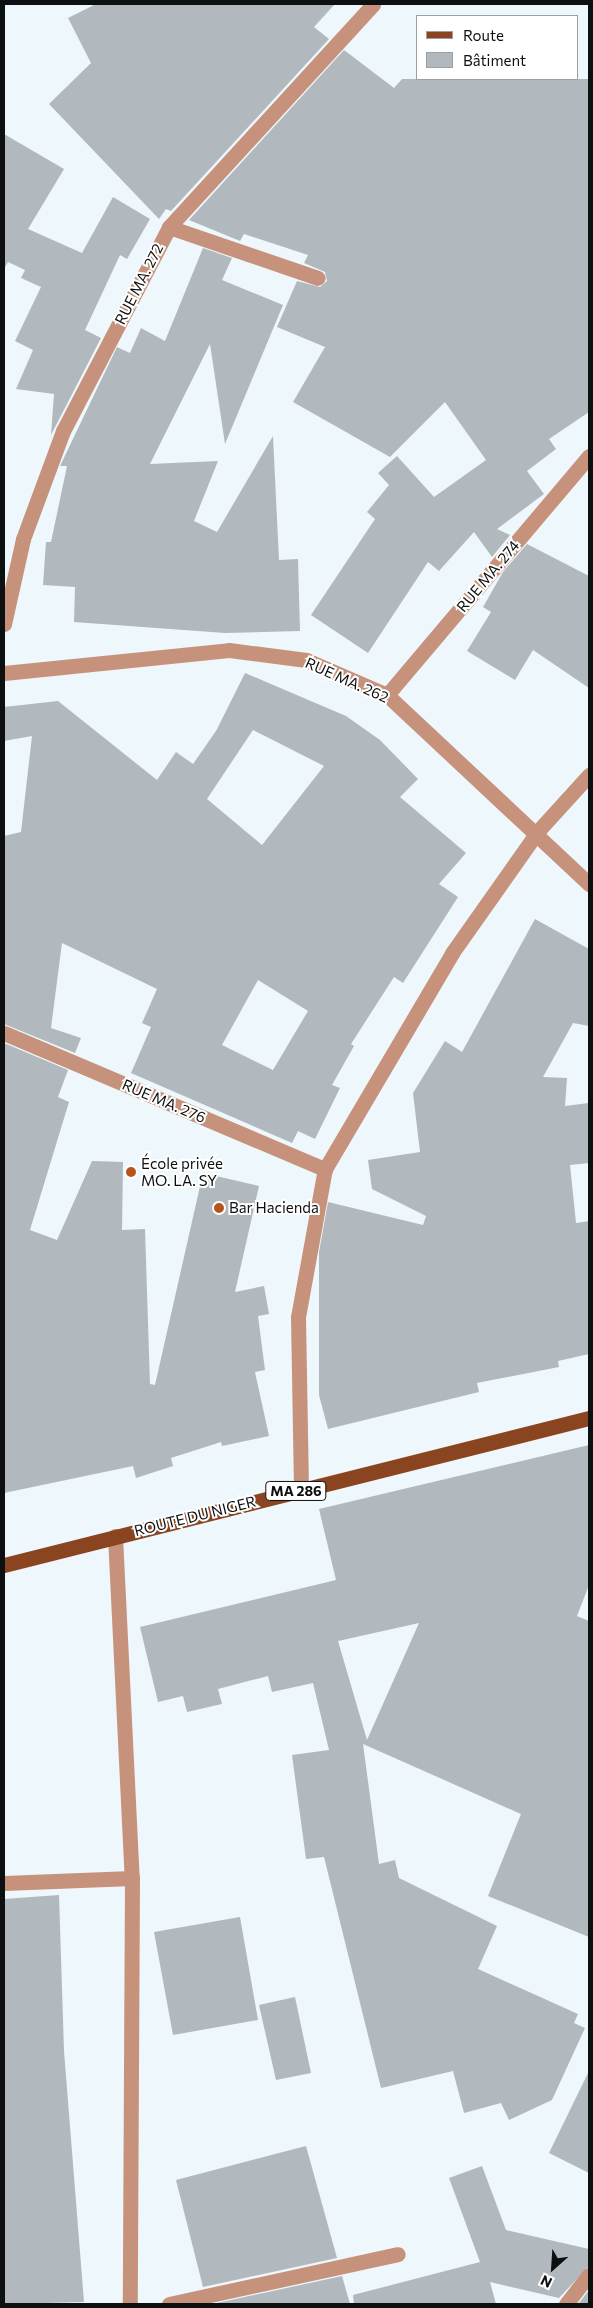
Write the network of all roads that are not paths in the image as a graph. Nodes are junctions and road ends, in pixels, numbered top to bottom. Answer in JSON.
{"nodes":[{"id":1,"x":373,"y":4,"type":"edge"},
{"id":2,"x":169,"y":227,"type":"junction"},
{"id":3,"x":318,"y":278,"type":"dead end"},
{"id":4,"x":589,"y":456,"type":"edge"},
{"id":5,"x":4,"y":624,"type":"edge"},
{"id":6,"x":4,"y":673,"type":"edge"},
{"id":7,"x":387,"y":695,"type":"junction"},
{"id":8,"x":589,"y":775,"type":"edge"},
{"id":9,"x":538,"y":831,"type":"junction"},
{"id":10,"x":589,"y":884,"type":"edge"},
{"id":11,"x":4,"y":1033,"type":"edge"},
{"id":12,"x":324,"y":1169,"type":"junction"},
{"id":13,"x":589,"y":1418,"type":"edge"},
{"id":14,"x":301,"y":1489,"type":"junction"},
{"id":15,"x":115,"y":1536,"type":"junction"},
{"id":16,"x":4,"y":1565,"type":"edge"},
{"id":17,"x":132,"y":1878,"type":"junction"},
{"id":18,"x":4,"y":1883,"type":"edge"},
{"id":19,"x":398,"y":2254,"type":"dead end"},
{"id":20,"x":589,"y":2276,"type":"edge"},
{"id":21,"x":130,"y":2304,"type":"edge"},
{"id":22,"x":169,"y":2304,"type":"edge"},
{"id":23,"x":566,"y":2304,"type":"edge"}],
"edges":[{"from":1,"to":2,"type":"street","name":"RUE MA. 272"},
{"from":2,"to":3,"type":"street"},
{"from":2,"to":5,"type":"street","name":"RUE MA. 272"},
{"from":4,"to":7,"type":"street","name":"RUE MA. 274"},
{"from":6,"to":7,"type":"street","name":"RUE MA. 262"},
{"from":7,"to":9,"type":"street","name":"RUE MA. 262"},
{"from":8,"to":9,"type":"street"},
{"from":9,"to":10,"type":"street","name":"RUE MA. 262"},
{"from":9,"to":12,"type":"street"},
{"from":11,"to":12,"type":"street","name":"RUE MA. 276"},
{"from":12,"to":14,"type":"street"},
{"from":13,"to":14,"type":"main road","name":"ROUTE DU NIGER","number":"MA 286"},
{"from":14,"to":15,"type":"main road","name":"ROUTE DU NIGER","number":"MA 286"},
{"from":15,"to":16,"type":"main road","name":"ROUTE DU NIGER","number":"MA 286"},
{"from":15,"to":17,"type":"street"},
{"from":17,"to":18,"type":"street"},
{"from":17,"to":21,"type":"street"},
{"from":19,"to":22,"type":"street"},
{"from":20,"to":23,"type":"street"}]}
